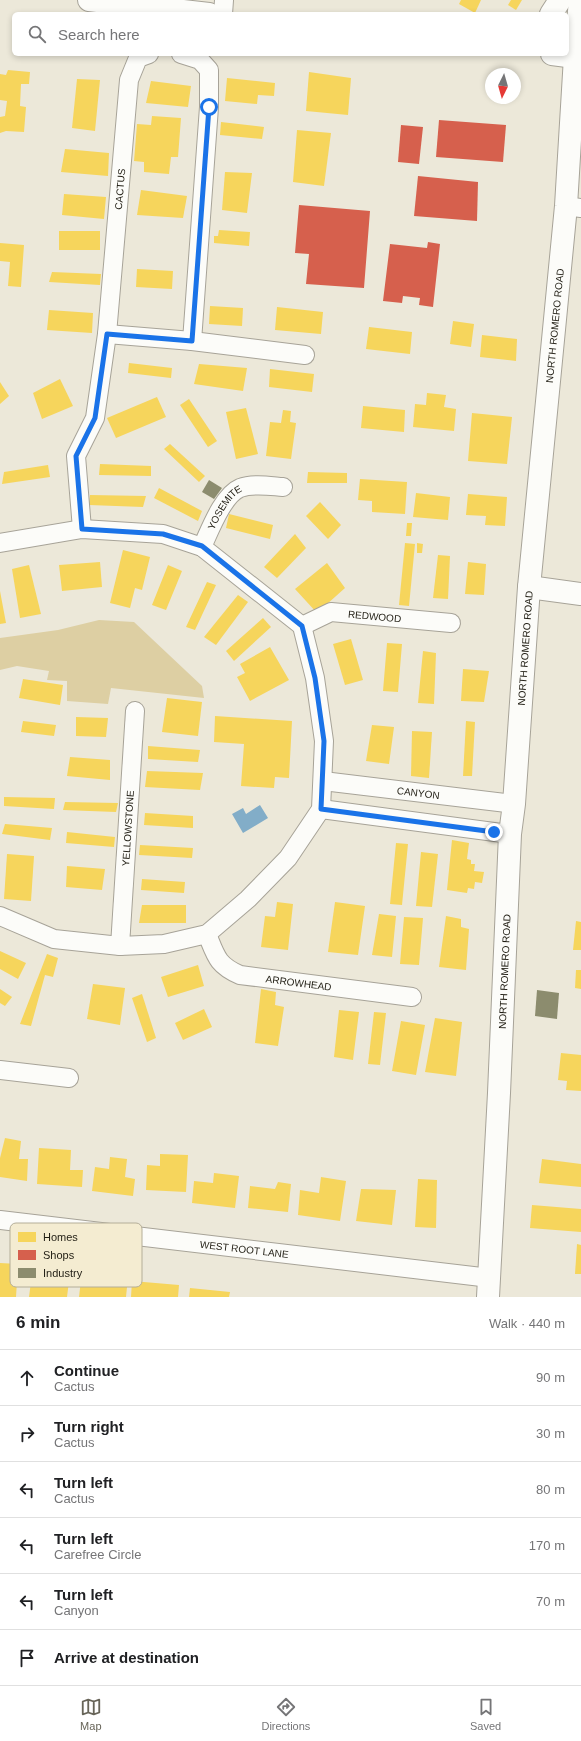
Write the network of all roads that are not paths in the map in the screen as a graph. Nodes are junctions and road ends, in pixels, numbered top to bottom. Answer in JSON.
{"nodes":[{"id":1,"x":89,"y":0,"type":"edge"},
{"id":2,"x":224,"y":0,"type":"edge"},
{"id":3,"x":560,"y":0,"type":"edge"},
{"id":4,"x":580,"y":0,"type":"edge"},
{"id":5,"x":192,"y":12,"type":"edge"},
{"id":6,"x":223,"y":12,"type":"edge"},
{"id":7,"x":552,"y":12,"type":"edge"},
{"id":8,"x":144,"y":56,"type":"edge"},
{"id":9,"x":187,"y":56,"type":"edge"},
{"id":10,"x":567,"y":56,"type":"edge"},
{"id":11,"x":575,"y":57,"type":"junction"},
{"id":12,"x":574,"y":207,"type":"edge"},
{"id":13,"x":107,"y":334,"type":"junction"},
{"id":14,"x":192,"y":341,"type":"junction"},
{"id":15,"x":305,"y":355,"type":"dead end"},
{"id":16,"x":283,"y":487,"type":"dead end"},
{"id":17,"x":82,"y":529,"type":"junction"},
{"id":18,"x":0,"y":542,"type":"edge"},
{"id":19,"x":202,"y":546,"type":"junction"},
{"id":20,"x":529,"y":587,"type":"junction"},
{"id":21,"x":581,"y":594,"type":"edge"},
{"id":22,"x":451,"y":623,"type":"dead end"},
{"id":23,"x":302,"y":626,"type":"junction"},
{"id":24,"x":135,"y":711,"type":"dead end"},
{"id":25,"x":323,"y":781,"type":"junction"},
{"id":26,"x":514,"y":804,"type":"junction"},
{"id":27,"x":321,"y":809,"type":"junction"},
{"id":28,"x":510,"y":834,"type":"junction"},
{"id":29,"x":0,"y":916,"type":"edge"},
{"id":30,"x":207,"y":934,"type":"junction"},
{"id":31,"x":120,"y":946,"type":"junction"},
{"id":32,"x":412,"y":997,"type":"dead end"},
{"id":33,"x":0,"y":1070,"type":"edge"},
{"id":34,"x":69,"y":1078,"type":"dead end"},
{"id":35,"x":0,"y":1220,"type":"edge"},
{"id":36,"x":22,"y":1223,"type":"edge"},
{"id":37,"x":142,"y":1240,"type":"edge"},
{"id":38,"x":489,"y":1288,"type":"edge"}],
"edges":[{"from":1,"to":5,"type":"street"},
{"from":2,"to":6,"type":"street"},
{"from":3,"to":7,"type":"street"},
{"from":4,"to":11,"type":"street","name":"NORTH ROMERO ROAD"},
{"from":8,"to":13,"type":"street","name":"CACTUS"},
{"from":9,"to":14,"type":"street"},
{"from":10,"to":11,"type":"street"},
{"from":11,"to":12,"type":"street","name":"NORTH ROMERO ROAD"},
{"from":12,"to":20,"type":"street","name":"NORTH ROMERO ROAD"},
{"from":13,"to":14,"type":"street"},
{"from":13,"to":17,"type":"street","name":"CACTUS"},
{"from":14,"to":15,"type":"street"},
{"from":16,"to":19,"type":"street","name":"YOSEMITE"},
{"from":17,"to":18,"type":"street"},
{"from":17,"to":19,"type":"street"},
{"from":19,"to":23,"type":"street"},
{"from":20,"to":21,"type":"street"},
{"from":20,"to":26,"type":"street","name":"NORTH ROMERO ROAD"},
{"from":22,"to":23,"type":"street","name":"REDWOOD"},
{"from":23,"to":25,"type":"street"},
{"from":24,"to":31,"type":"street","name":"YELLOWSTONE"},
{"from":25,"to":26,"type":"street","name":"CANYON"},
{"from":25,"to":27,"type":"street"},
{"from":26,"to":28,"type":"street","name":"NORTH ROMERO ROAD"},
{"from":27,"to":28,"type":"street"},
{"from":27,"to":30,"type":"street"},
{"from":28,"to":38,"type":"street","name":"NORTH ROMERO ROAD"},
{"from":29,"to":31,"type":"street"},
{"from":30,"to":31,"type":"street"},
{"from":30,"to":32,"type":"street","name":"ARROWHEAD"},
{"from":33,"to":34,"type":"street"},
{"from":35,"to":36,"type":"street","name":"WEST ROOT LANE"},
{"from":37,"to":38,"type":"street","name":"WEST ROOT LANE"}]}
